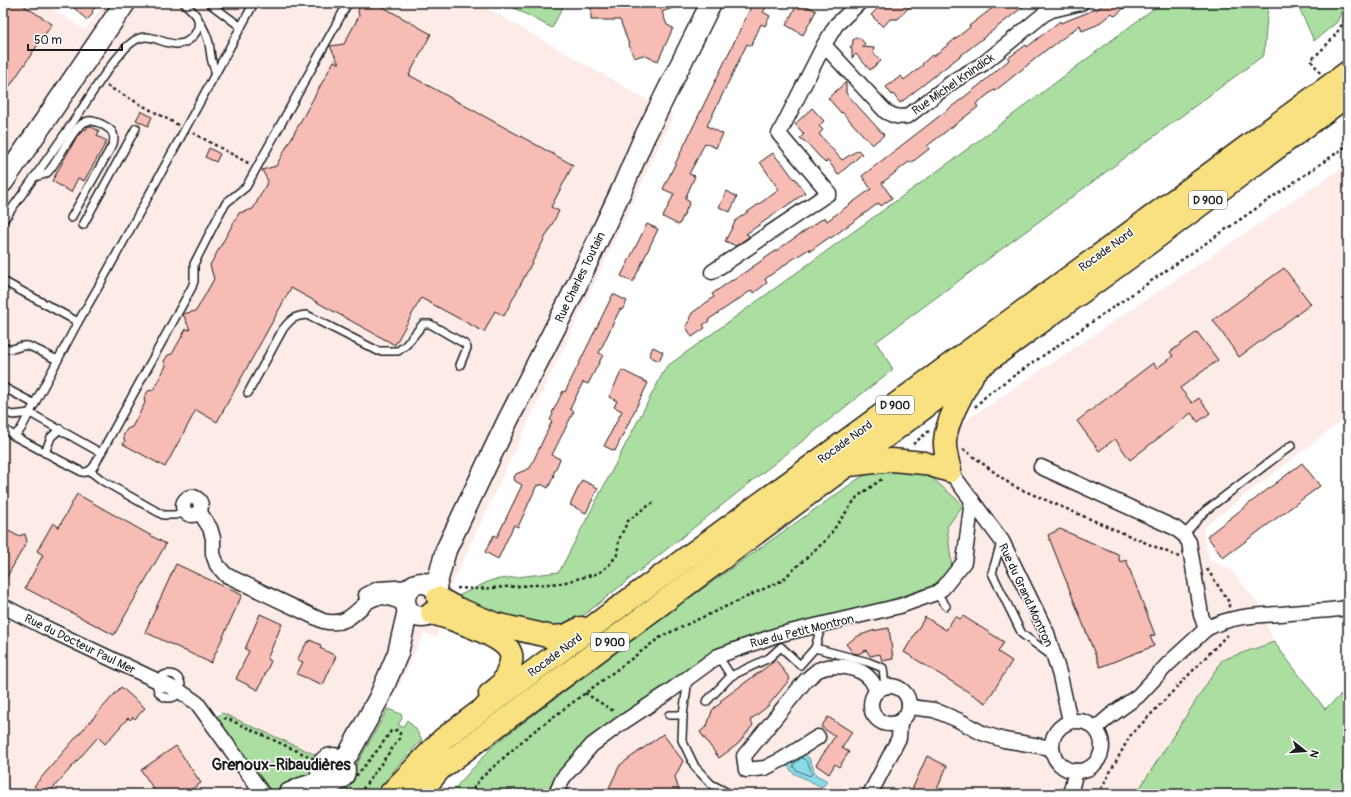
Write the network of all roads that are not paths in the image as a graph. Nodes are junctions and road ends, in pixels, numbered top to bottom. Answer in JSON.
{"nodes":[{"id":1,"x":125,"y":3,"type":"edge"},
{"id":2,"x":184,"y":3,"type":"edge"},
{"id":3,"x":209,"y":3,"type":"edge"},
{"id":4,"x":254,"y":3,"type":"edge"},
{"id":5,"x":348,"y":3,"type":"edge"},
{"id":6,"x":711,"y":3,"type":"edge"},
{"id":7,"x":859,"y":3,"type":"edge"},
{"id":8,"x":1081,"y":3,"type":"edge"},
{"id":9,"x":198,"y":19,"type":"junction"},
{"id":10,"x":241,"y":27,"type":"junction"},
{"id":11,"x":824,"y":45,"type":"junction"},
{"id":12,"x":216,"y":72,"type":"junction"},
{"id":13,"x":1348,"y":72,"type":"edge"},
{"id":14,"x":1348,"y":95,"type":"edge"},
{"id":15,"x":136,"y":128,"type":"dead end"},
{"id":16,"x":5,"y":174,"type":"edge"},
{"id":17,"x":34,"y":177,"type":"junction"},
{"id":18,"x":71,"y":218,"type":"dead end"},
{"id":19,"x":3,"y":221,"type":"edge"},
{"id":20,"x":82,"y":225,"type":"dead end"},
{"id":21,"x":712,"y":272,"type":"dead end"},
{"id":22,"x":3,"y":281,"type":"edge"},
{"id":23,"x":78,"y":322,"type":"junction"},
{"id":24,"x":3,"y":347,"type":"edge"},
{"id":25,"x":58,"y":360,"type":"junction"},
{"id":26,"x":460,"y":365,"type":"dead end"},
{"id":27,"x":975,"y":370,"type":"junction"},
{"id":28,"x":3,"y":387,"type":"edge"},
{"id":29,"x":248,"y":393,"type":"dead end"},
{"id":30,"x":34,"y":404,"type":"junction"},
{"id":31,"x":3,"y":412,"type":"edge"},
{"id":32,"x":30,"y":413,"type":"junction"},
{"id":33,"x":3,"y":428,"type":"edge"},
{"id":34,"x":60,"y":429,"type":"junction"},
{"id":35,"x":14,"y":436,"type":"junction"},
{"id":36,"x":1292,"y":445,"type":"dead end"},
{"id":37,"x":45,"y":453,"type":"junction"},
{"id":38,"x":101,"y":453,"type":"junction"},
{"id":39,"x":849,"y":465,"type":"junction"},
{"id":40,"x":1041,"y":466,"type":"dead end"},
{"id":41,"x":90,"y":471,"type":"junction"},
{"id":42,"x":950,"y":471,"type":"junction"},
{"id":43,"x":972,"y":500,"type":"junction"},
{"id":44,"x":192,"y":511,"type":"joint"},
{"id":45,"x":1184,"y":535,"type":"junction"},
{"id":46,"x":1002,"y":540,"type":"junction"},
{"id":47,"x":936,"y":594,"type":"junction"},
{"id":48,"x":422,"y":600,"type":"junction"},
{"id":49,"x":3,"y":606,"type":"edge"},
{"id":50,"x":946,"y":606,"type":"dead end"},
{"id":51,"x":1348,"y":607,"type":"edge"},
{"id":52,"x":611,"y":613,"type":"junction"},
{"id":53,"x":822,"y":624,"type":"junction"},
{"id":54,"x":1206,"y":629,"type":"junction"},
{"id":55,"x":815,"y":648,"type":"junction"},
{"id":56,"x":718,"y":656,"type":"junction"},
{"id":57,"x":1054,"y":657,"type":"junction"},
{"id":58,"x":731,"y":676,"type":"junction"},
{"id":59,"x":688,"y":677,"type":"junction"},
{"id":60,"x":881,"y":688,"type":"junction"},
{"id":61,"x":706,"y":702,"type":"dead end"},
{"id":62,"x":910,"y":707,"type":"junction"},
{"id":63,"x":669,"y":715,"type":"dead end"},
{"id":64,"x":684,"y":715,"type":"junction"},
{"id":65,"x":1070,"y":721,"type":"junction"},
{"id":66,"x":900,"y":722,"type":"junction"},
{"id":67,"x":1096,"y":728,"type":"junction"},
{"id":68,"x":489,"y":732,"type":"junction"},
{"id":69,"x":818,"y":737,"type":"dead end"},
{"id":70,"x":443,"y":739,"type":"junction"},
{"id":71,"x":1052,"y":748,"type":"junction"},
{"id":72,"x":1076,"y":771,"type":"junction"},
{"id":73,"x":331,"y":775,"type":"edge"},
{"id":74,"x":263,"y":794,"type":"edge"},
{"id":75,"x":288,"y":794,"type":"edge"},
{"id":76,"x":390,"y":794,"type":"edge"},
{"id":77,"x":419,"y":794,"type":"edge"},
{"id":78,"x":437,"y":794,"type":"edge"},
{"id":79,"x":556,"y":794,"type":"edge"},
{"id":80,"x":730,"y":794,"type":"edge"},
{"id":81,"x":870,"y":794,"type":"edge"},
{"id":82,"x":1070,"y":794,"type":"edge"}],
"edges":[{"from":1,"to":16,"type":"street"},
{"from":2,"to":9,"type":"lane"},
{"from":3,"to":10,"type":"lane"},
{"from":4,"to":10,"type":"lane"},
{"from":5,"to":38,"type":"lane"},
{"from":6,"to":48,"type":"street","name":"Rue Charles Toutain"},
{"from":7,"to":11,"type":"street"},
{"from":8,"to":11,"type":"street","name":"Rue Michel Knindick"},
{"from":9,"to":12,"type":"lane"},
{"from":9,"to":17,"type":"lane"},
{"from":10,"to":12,"type":"lane"},
{"from":11,"to":21,"type":"street"},
{"from":12,"to":23,"type":"lane"},
{"from":13,"to":52,"type":"main road","name":"Rocade Nord","number":"D 900"},
{"from":14,"to":27,"type":"main road","name":"Rocade Nord","number":"D 900"},
{"from":15,"to":20,"type":"lane"},
{"from":17,"to":18,"type":"lane"},
{"from":17,"to":19,"type":"lane"},
{"from":22,"to":23,"type":"lane"},
{"from":23,"to":25,"type":"lane"},
{"from":24,"to":25,"type":"lane"},
{"from":25,"to":30,"type":"lane"},
{"from":26,"to":29,"type":"lane"},
{"from":27,"to":39,"type":"main road","name":"Rocade Nord","number":"D 900"},
{"from":27,"to":42,"type":"main road"},
{"from":28,"to":30,"type":"lane"},
{"from":30,"to":32,"type":"lane"},
{"from":31,"to":32,"type":"lane"},
{"from":32,"to":34,"type":"lane"},
{"from":32,"to":35,"type":"lane"},
{"from":33,"to":35,"type":"lane"},
{"from":34,"to":37,"type":"lane"},
{"from":34,"to":38,"type":"lane"},
{"from":35,"to":37,"type":"lane"},
{"from":36,"to":45,"type":"lane"},
{"from":37,"to":41,"type":"lane"},
{"from":38,"to":41,"type":"lane"},
{"from":39,"to":42,"type":"main road"},
{"from":39,"to":68,"type":"main road","name":"Rocade Nord","number":"D 900"},
{"from":40,"to":45,"type":"street"},
{"from":41,"to":44,"type":"lane"},
{"from":42,"to":43,"type":"street"},
{"from":43,"to":46,"type":"street","name":"Rue du Grand Montron"},
{"from":43,"to":47,"type":"street","name":"Rue du Petit Montron"},
{"from":44,"to":48,"type":"street"},
{"from":45,"to":54,"type":"street"},
{"from":46,"to":57,"type":"street","name":"Rue du Grand Montron"},
{"from":46,"to":57,"type":"lane"},
{"from":47,"to":50,"type":"lane"},
{"from":47,"to":53,"type":"street","name":"Rue du Petit Montron"},
{"from":48,"to":52,"type":"main road"},
{"from":48,"to":70,"type":"main road"},
{"from":48,"to":73,"type":"street","name":"Rue Charles Toutain"},
{"from":49,"to":74,"type":"street","name":"Rue du Docteur Paul Mer"},
{"from":51,"to":54,"type":"street"},
{"from":52,"to":70,"type":"main road","name":"Rocade Nord","number":"D 900"},
{"from":53,"to":55,"type":"lane"},
{"from":53,"to":56,"type":"street","name":"Rue du Petit Montron"},
{"from":54,"to":67,"type":"street"},
{"from":55,"to":58,"type":"lane"},
{"from":55,"to":60,"type":"lane"},
{"from":56,"to":58,"type":"lane"},
{"from":56,"to":59,"type":"street","name":"Rue du Petit Montron"},
{"from":57,"to":65,"type":"street","name":"Rue du Grand Montron"},
{"from":58,"to":61,"type":"lane"},
{"from":59,"to":64,"type":"lane"},
{"from":59,"to":79,"type":"street","name":"Rue du Petit Montron"},
{"from":60,"to":62,"type":"street"},
{"from":60,"to":66,"type":"street"},
{"from":60,"to":69,"type":"street"},
{"from":62,"to":66,"type":"street"},
{"from":62,"to":71,"type":"street"},
{"from":63,"to":64,"type":"lane"},
{"from":64,"to":80,"type":"lane"},
{"from":65,"to":67,"type":"street"},
{"from":65,"to":71,"type":"street"},
{"from":66,"to":81,"type":"street"},
{"from":67,"to":72,"type":"street"},
{"from":68,"to":77,"type":"main road","name":"Rocade Nord"},
{"from":68,"to":78,"type":"main road","name":"Rocade Nord","number":"D 900"},
{"from":70,"to":76,"type":"main road","name":"Rocade Nord"},
{"from":71,"to":72,"type":"street"},
{"from":72,"to":82,"type":"street"},
{"from":73,"to":75,"type":"street"}]}
